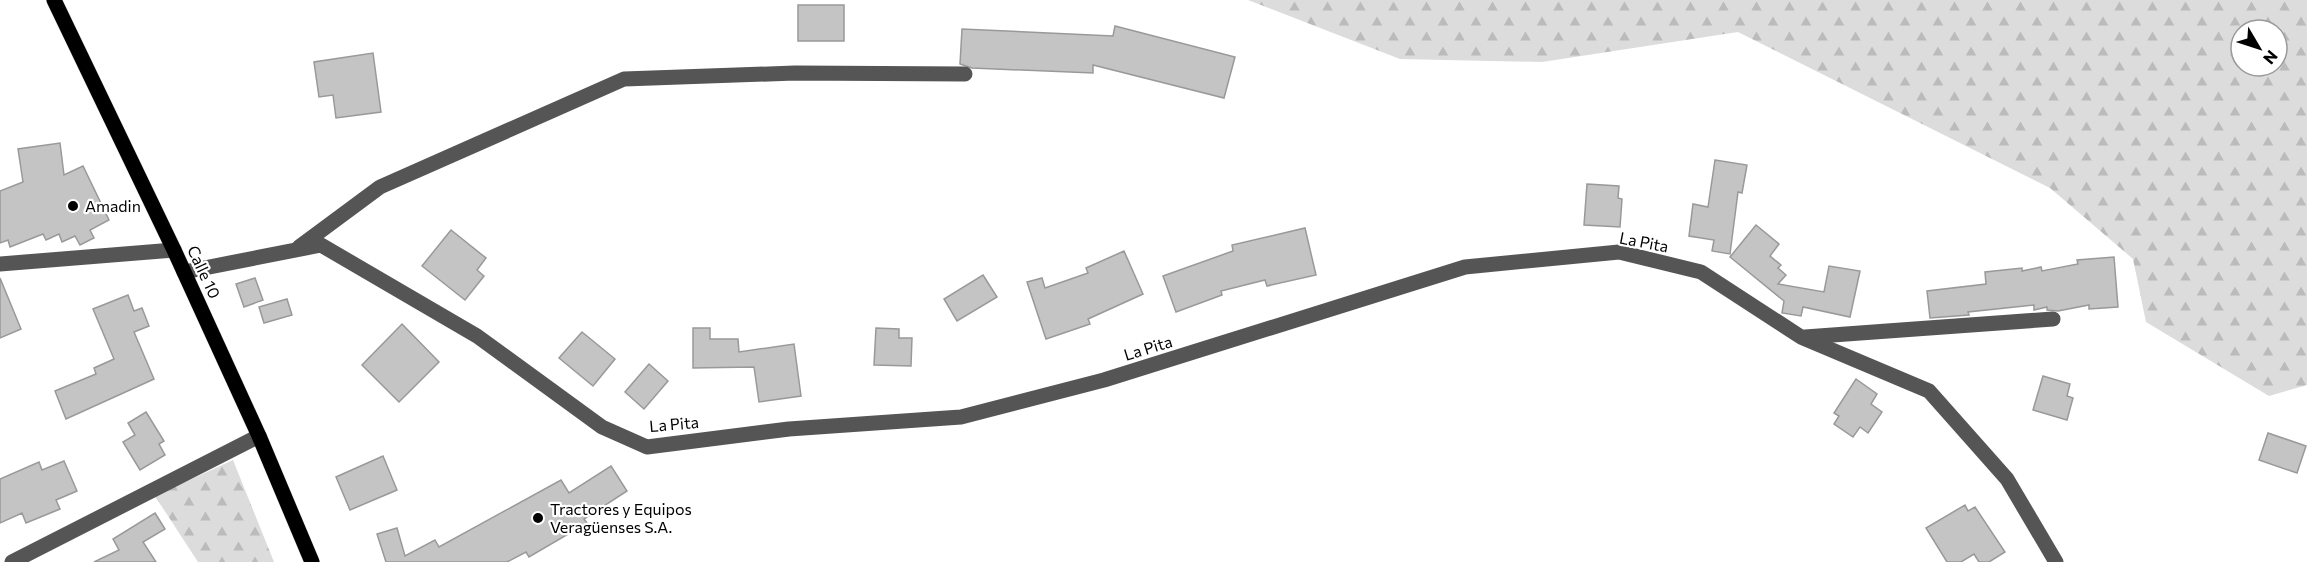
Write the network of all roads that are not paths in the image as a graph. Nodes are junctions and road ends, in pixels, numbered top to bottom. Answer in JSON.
{"nodes":[{"id":1,"x":54,"y":0,"type":"edge"},
{"id":2,"x":965,"y":74,"type":"dead end"},
{"id":3,"x":174,"y":250,"type":"junction"},
{"id":4,"x":295,"y":250,"type":"junction"},
{"id":5,"x":0,"y":264,"type":"edge"},
{"id":6,"x":184,"y":272,"type":"junction"},
{"id":7,"x":2053,"y":320,"type":"dead end"},
{"id":8,"x":1801,"y":337,"type":"junction"},
{"id":9,"x":259,"y":436,"type":"junction"},
{"id":10,"x":12,"y":562,"type":"edge"},
{"id":11,"x":312,"y":562,"type":"edge"},
{"id":12,"x":2056,"y":562,"type":"edge"}],
"edges":[{"from":1,"to":3,"type":"main road","name":"Calle 10"},
{"from":2,"to":4,"type":"street"},
{"from":3,"to":5,"type":"street"},
{"from":3,"to":6,"type":"main road","name":"Calle 10"},
{"from":4,"to":6,"type":"street","name":"La Pita"},
{"from":4,"to":8,"type":"street","name":"La Pita"},
{"from":6,"to":9,"type":"main road","name":"Calle 10"},
{"from":7,"to":8,"type":"street"},
{"from":8,"to":12,"type":"street","name":"La Pita"},
{"from":9,"to":10,"type":"street"},
{"from":9,"to":11,"type":"main road","name":"Calle 10"}]}
